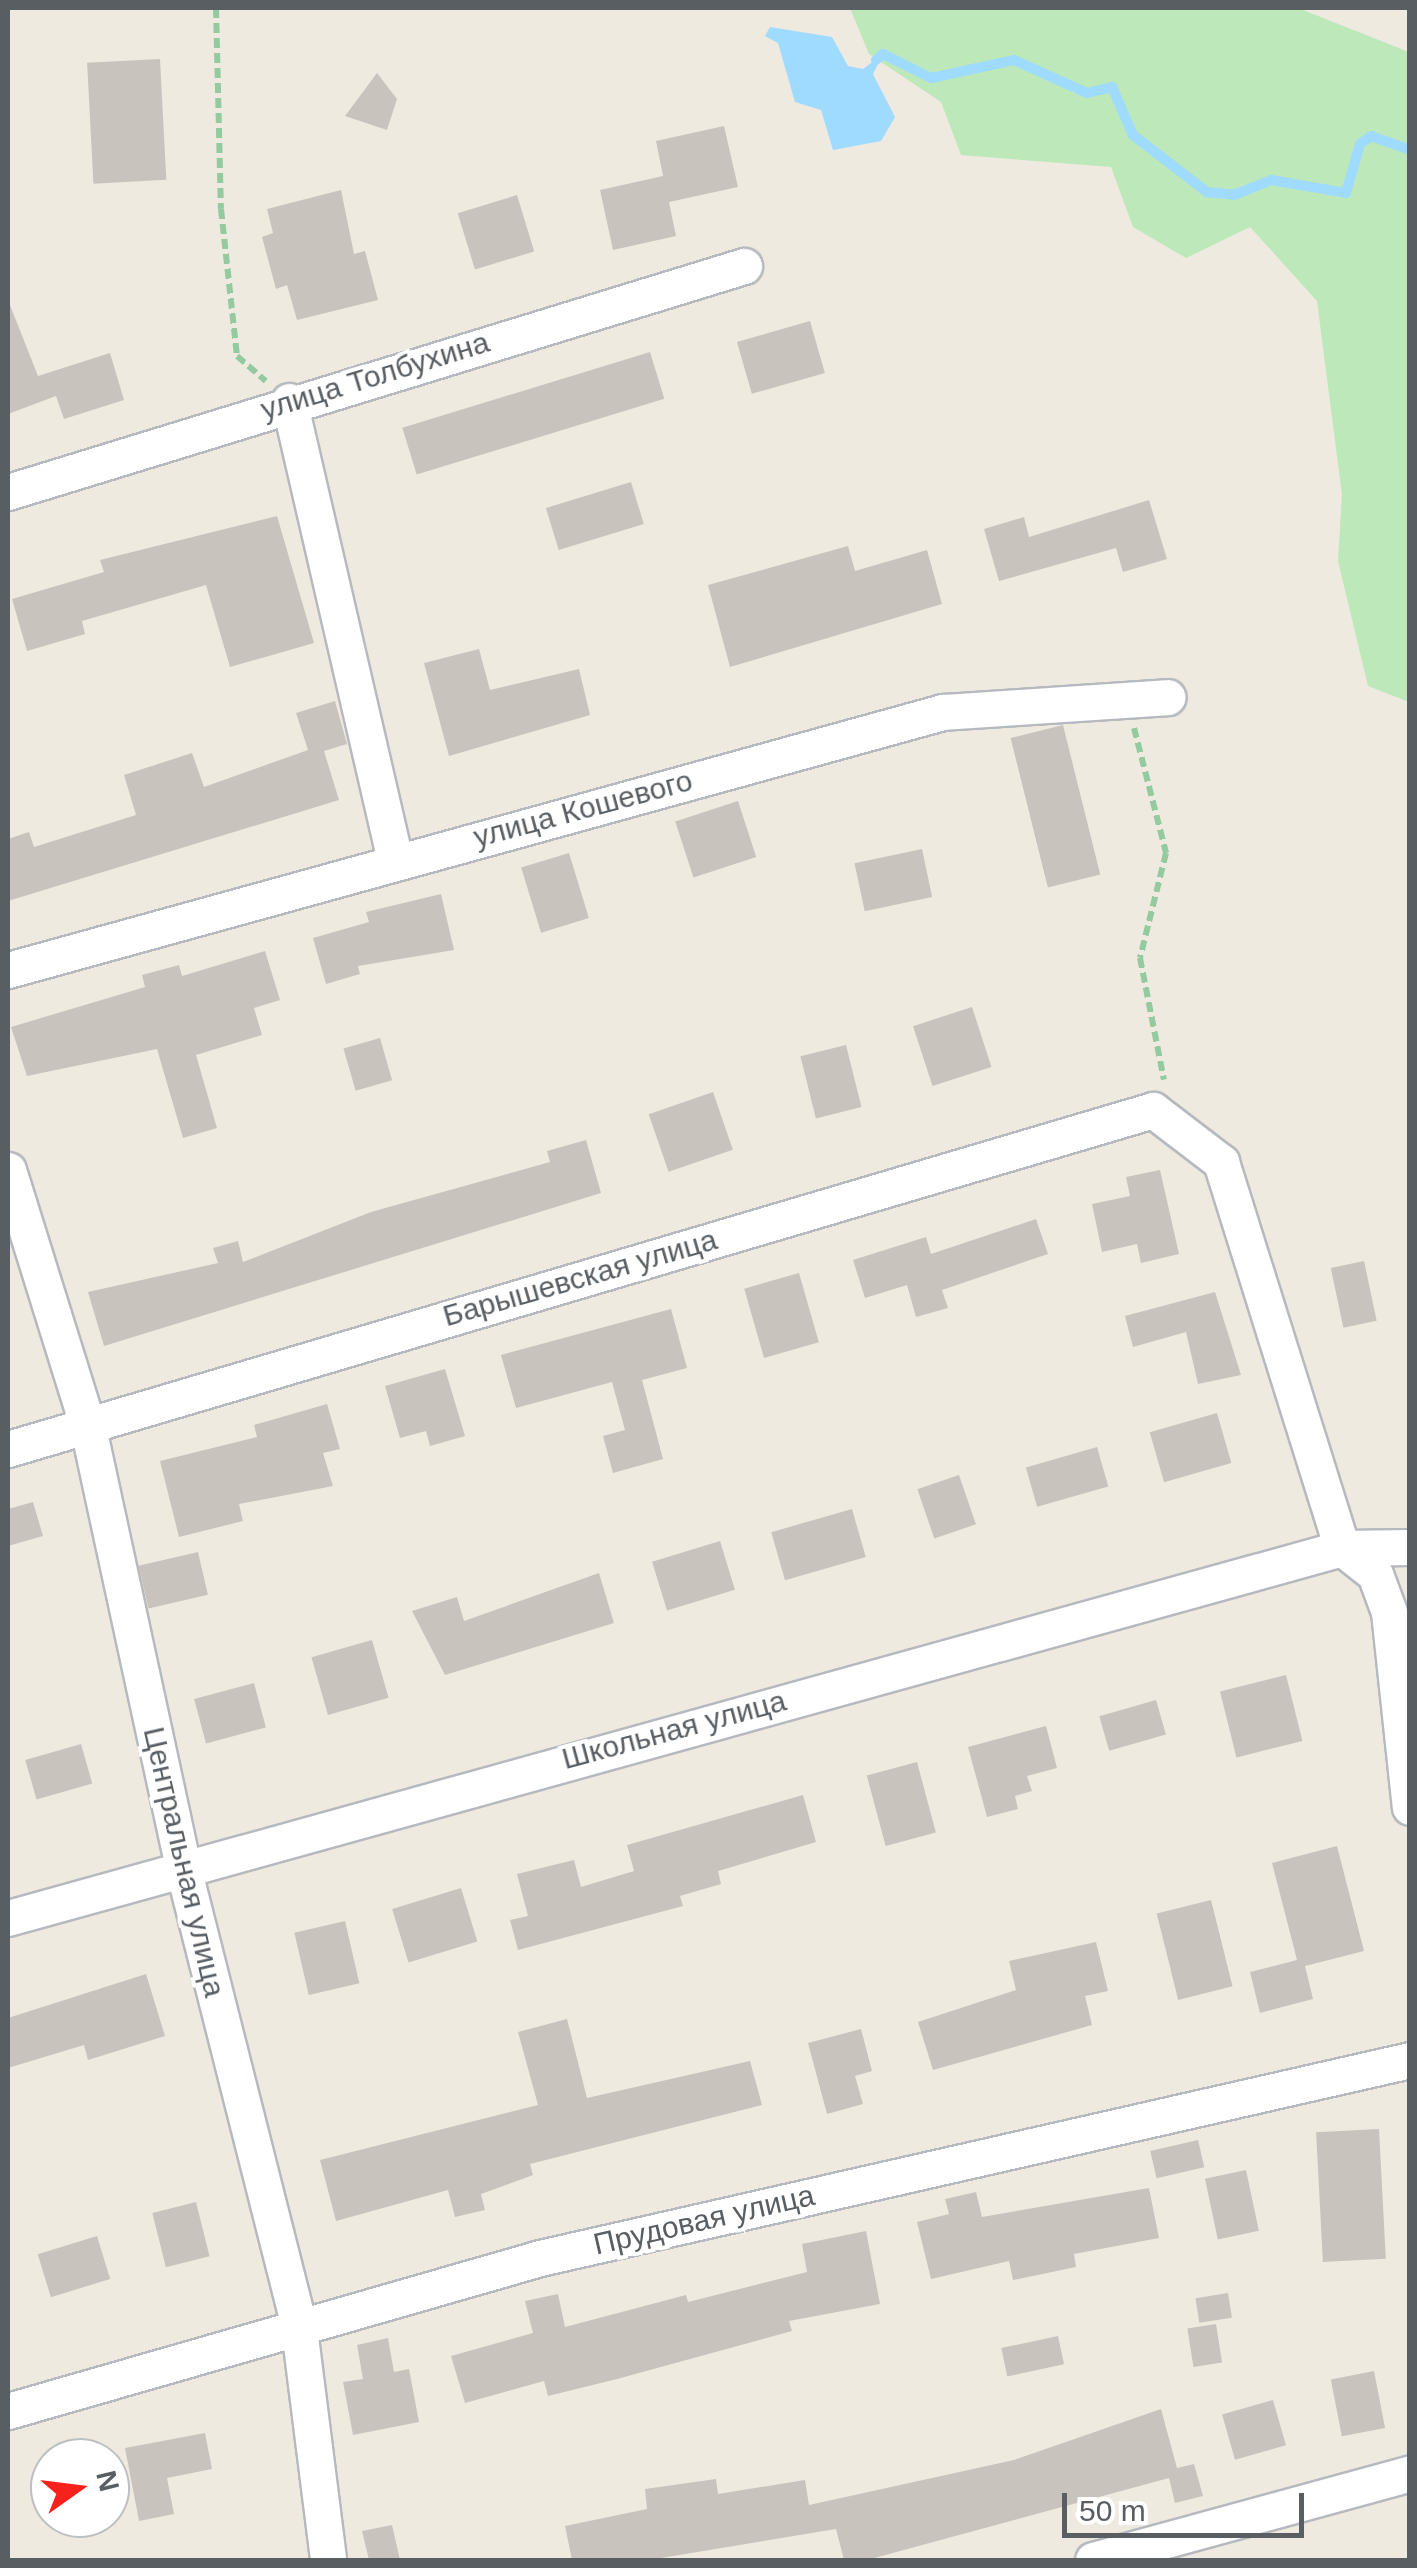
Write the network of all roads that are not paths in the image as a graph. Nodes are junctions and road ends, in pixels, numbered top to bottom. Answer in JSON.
{"nodes":[{"id":1,"x":744,"y":266,"type":"dead end"},
{"id":2,"x":289,"y":401,"type":"junction"},
{"id":3,"x":8,"y":492,"type":"edge"},
{"id":4,"x":1168,"y":696,"type":"dead end"},
{"id":5,"x":394,"y":860,"type":"junction"},
{"id":6,"x":8,"y":970,"type":"edge"},
{"id":7,"x":8,"y":1170,"type":"edge"},
{"id":8,"x":87,"y":1423,"type":"junction"},
{"id":9,"x":8,"y":1449,"type":"edge"},
{"id":10,"x":1410,"y":1547,"type":"edge"},
{"id":11,"x":1342,"y":1548,"type":"junction"},
{"id":12,"x":1410,"y":1807,"type":"edge"},
{"id":13,"x":182,"y":1864,"type":"junction"},
{"id":14,"x":8,"y":1918,"type":"edge"},
{"id":15,"x":1410,"y":2060,"type":"edge"},
{"id":16,"x":298,"y":2321,"type":"junction"},
{"id":17,"x":8,"y":2412,"type":"edge"},
{"id":18,"x":1410,"y":2473,"type":"edge"},
{"id":19,"x":328,"y":2560,"type":"edge"},
{"id":20,"x":1093,"y":2560,"type":"edge"}],
"edges":[{"from":1,"to":2,"type":"street","name":"улица Толбухина"},
{"from":2,"to":3,"type":"street","name":"улица Толбухина"},
{"from":2,"to":5,"type":"street"},
{"from":4,"to":5,"type":"street","name":"улица Кошевого"},
{"from":5,"to":6,"type":"street","name":"улица Кошевого"},
{"from":7,"to":8,"type":"street","name":"Центральная улица"},
{"from":8,"to":9,"type":"street","name":"Барышевская улица"},
{"from":8,"to":11,"type":"street","name":"Барышевская улица"},
{"from":8,"to":13,"type":"street","name":"Центральная улица"},
{"from":10,"to":11,"type":"street","name":"Школьная улица"},
{"from":11,"to":12,"type":"street"},
{"from":11,"to":13,"type":"street","name":"Школьная улица"},
{"from":13,"to":14,"type":"street","name":"Школьная улица"},
{"from":13,"to":16,"type":"street","name":"Центральная улица"},
{"from":15,"to":16,"type":"street","name":"Прудовая улица"},
{"from":16,"to":17,"type":"street","name":"Прудовая улица"},
{"from":16,"to":19,"type":"street","name":"Центральная улица"},
{"from":18,"to":20,"type":"street"}]}
